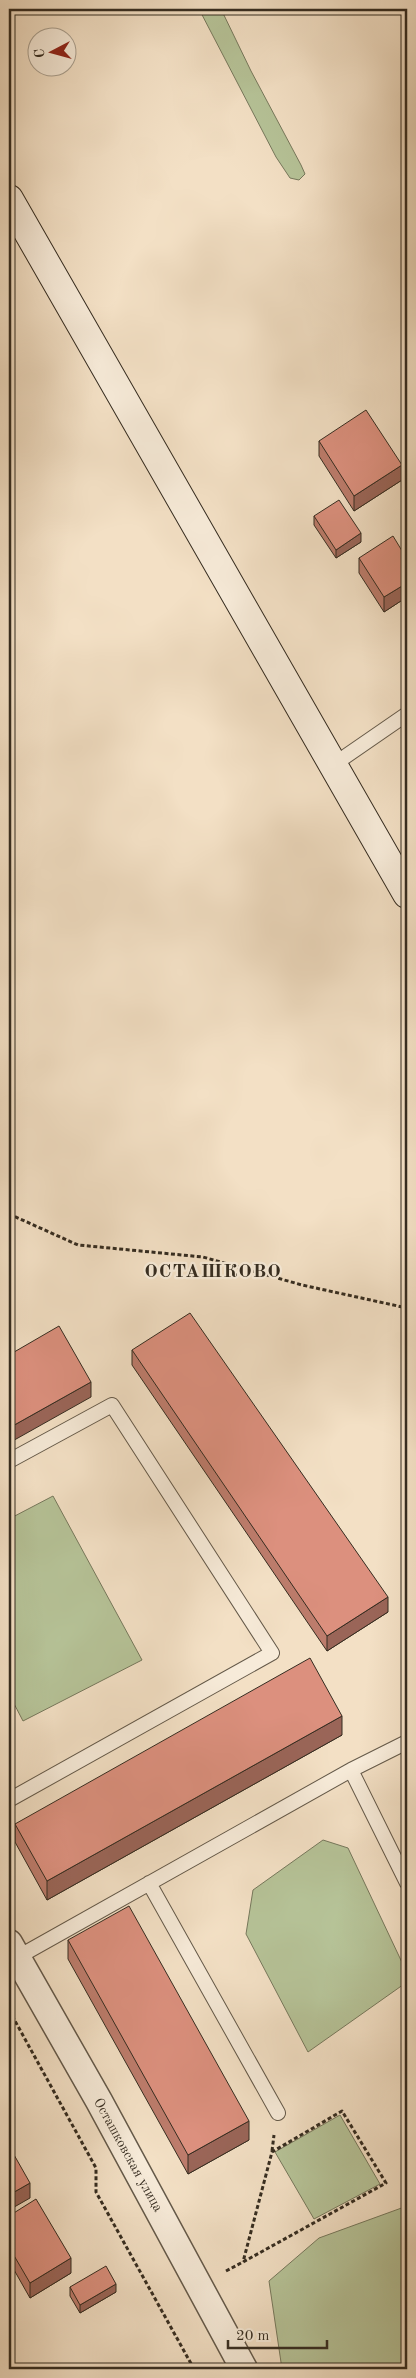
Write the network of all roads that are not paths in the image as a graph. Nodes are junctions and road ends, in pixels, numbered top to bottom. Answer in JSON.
{"nodes":[{"id":1,"x":9,"y":198,"type":"edge"},
{"id":2,"x":407,"y":714,"type":"edge"},
{"id":3,"x":333,"y":765,"type":"junction"},
{"id":4,"x":407,"y":894,"type":"edge"},
{"id":5,"x":9,"y":1461,"type":"edge"},
{"id":6,"x":407,"y":1742,"type":"edge"},
{"id":7,"x":351,"y":1770,"type":"junction"},
{"id":8,"x":9,"y":1800,"type":"edge"},
{"id":9,"x":407,"y":1882,"type":"edge"},
{"id":10,"x":149,"y":1883,"type":"junction"},
{"id":11,"x":13,"y":1950,"type":"edge"},
{"id":12,"x":278,"y":2112,"type":"dead end"},
{"id":13,"x":244,"y":2369,"type":"edge"}],
"edges":[{"from":1,"to":3,"type":"street"},
{"from":2,"to":3,"type":"lane"},
{"from":3,"to":4,"type":"street"},
{"from":5,"to":8,"type":"lane"},
{"from":6,"to":7,"type":"lane"},
{"from":7,"to":9,"type":"lane"},
{"from":7,"to":10,"type":"lane"},
{"from":10,"to":11,"type":"lane"},
{"from":10,"to":12,"type":"lane"},
{"from":11,"to":13,"type":"street","name":"Осташковская улица"}]}
